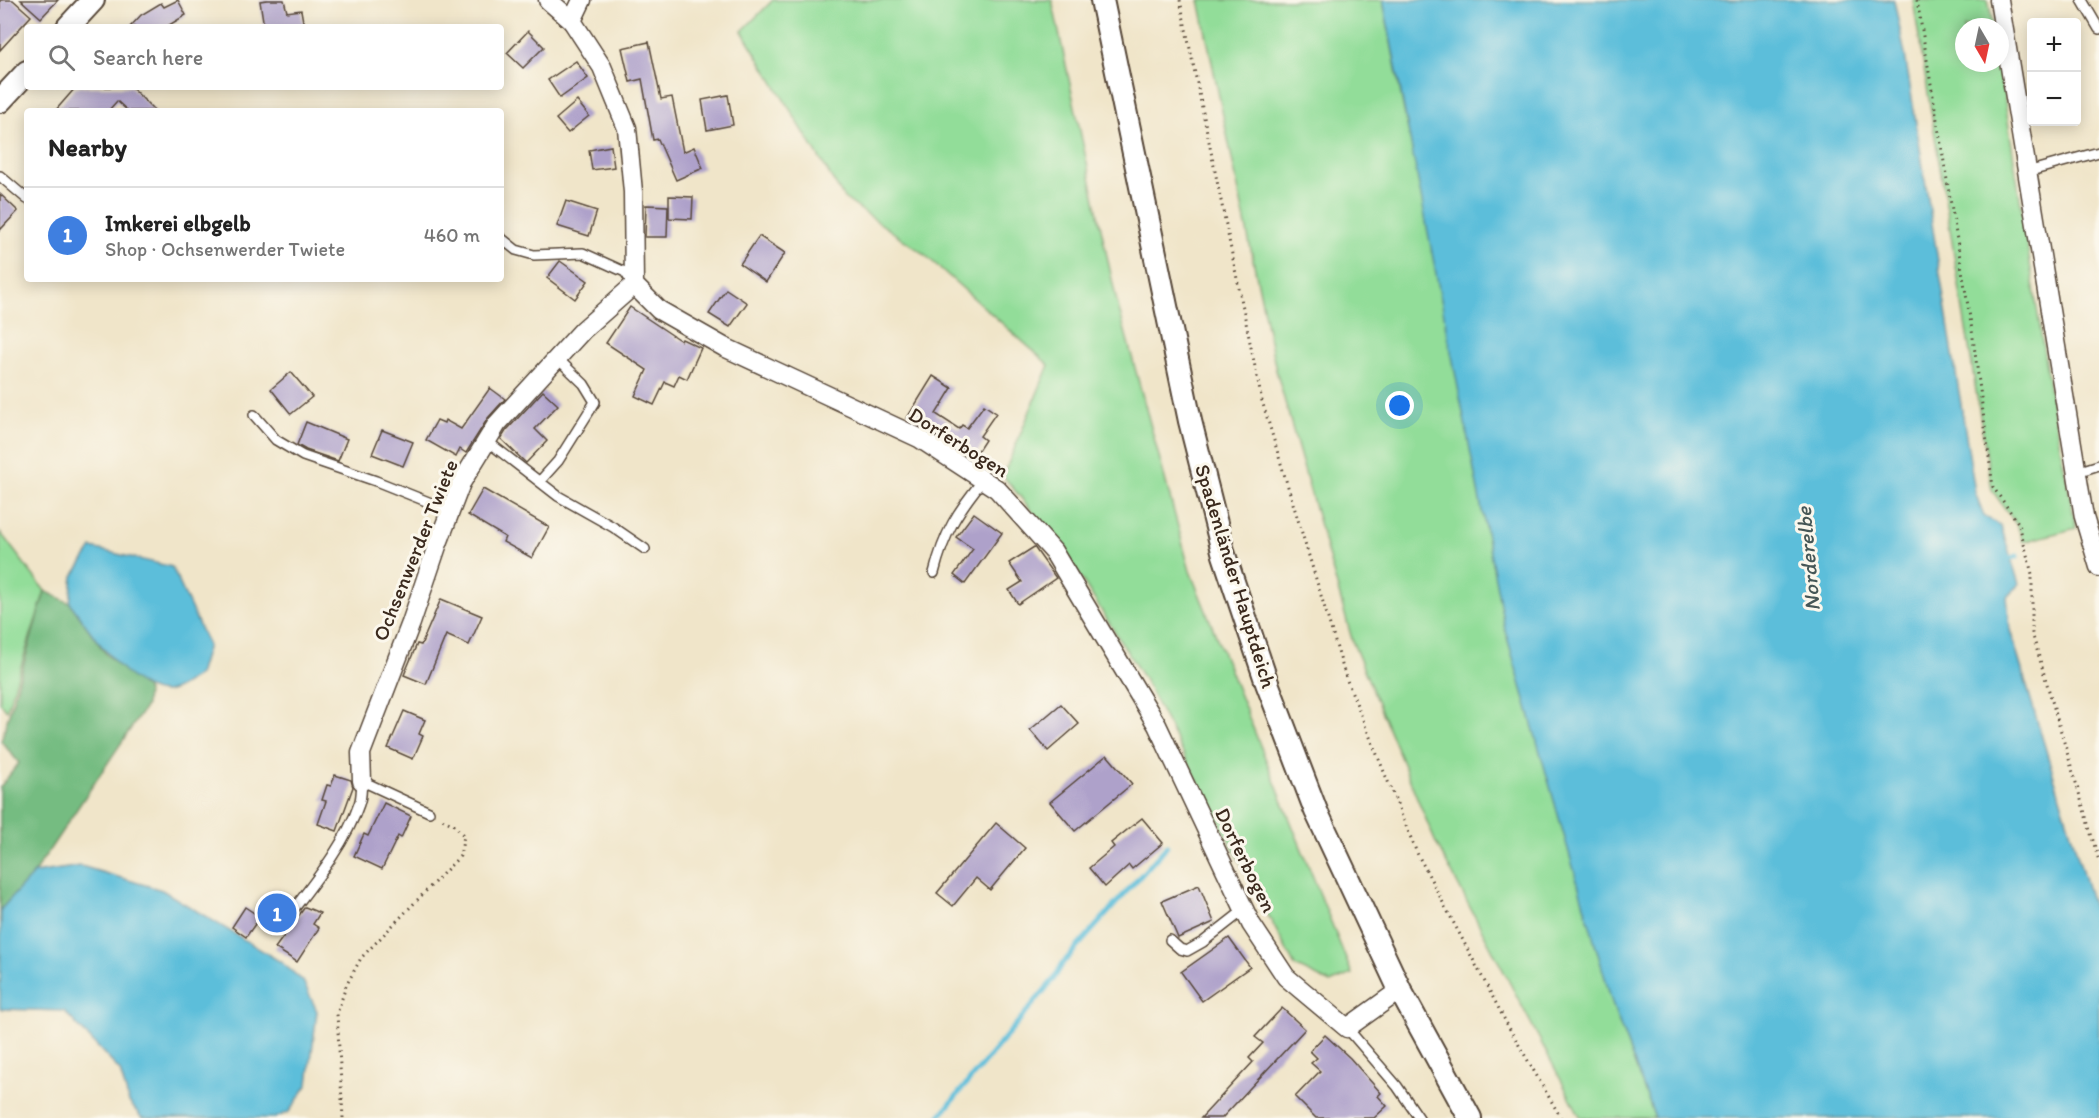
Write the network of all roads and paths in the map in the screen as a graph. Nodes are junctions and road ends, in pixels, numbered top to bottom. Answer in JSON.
{"nodes":[{"id":1,"x":93,"y":0,"type":"edge"},
{"id":2,"x":548,"y":0,"type":"edge"},
{"id":3,"x":582,"y":0,"type":"edge"},
{"id":4,"x":1102,"y":0,"type":"edge"},
{"id":5,"x":1180,"y":0,"type":"edge"},
{"id":6,"x":1917,"y":0,"type":"edge"},
{"id":7,"x":1999,"y":0,"type":"edge"},
{"id":8,"x":2082,"y":0,"type":"edge"},
{"id":9,"x":572,"y":21,"type":"junction"},
{"id":10,"x":71,"y":24,"type":"edge"},
{"id":11,"x":2099,"y":29,"type":"edge"},
{"id":12,"x":24,"y":75,"type":"edge"},
{"id":13,"x":0,"y":101,"type":"edge"},
{"id":14,"x":2099,"y":152,"type":"edge"},
{"id":15,"x":2027,"y":172,"type":"junction"},
{"id":16,"x":0,"y":176,"type":"edge"},
{"id":17,"x":24,"y":196,"type":"edge"},
{"id":18,"x":504,"y":240,"type":"edge"},
{"id":19,"x":634,"y":285,"type":"junction"},
{"id":20,"x":557,"y":358,"type":"junction"},
{"id":21,"x":254,"y":415,"type":"dead end"},
{"id":22,"x":487,"y":441,"type":"junction"},
{"id":23,"x":2099,"y":465,"type":"edge"},
{"id":24,"x":2077,"y":472,"type":"junction"},
{"id":25,"x":983,"y":480,"type":"junction"},
{"id":26,"x":540,"y":481,"type":"junction"},
{"id":27,"x":451,"y":511,"type":"junction"},
{"id":28,"x":645,"y":549,"type":"dead end"},
{"id":29,"x":2099,"y":567,"type":"edge"},
{"id":30,"x":934,"y":573,"type":"dead end"},
{"id":31,"x":362,"y":781,"type":"junction"},
{"id":32,"x":429,"y":812,"type":"joint"},
{"id":33,"x":2099,"y":861,"type":"edge"},
{"id":34,"x":1244,"y":910,"type":"junction"},
{"id":35,"x":278,"y":930,"type":"dead end"},
{"id":36,"x":1170,"y":940,"type":"dead end"},
{"id":37,"x":1400,"y":990,"type":"junction"},
{"id":38,"x":1347,"y":1028,"type":"junction"},
{"id":39,"x":343,"y":1118,"type":"edge"},
{"id":40,"x":1419,"y":1118,"type":"edge"},
{"id":41,"x":1470,"y":1118,"type":"edge"},
{"id":42,"x":1561,"y":1118,"type":"edge"}],
"edges":[{"from":1,"to":10,"type":"street"},
{"from":2,"to":9,"type":"street"},
{"from":3,"to":9,"type":"street"},
{"from":4,"to":37,"type":"street","name":"Spadenländer Hauptdeich"},
{"from":5,"to":42,"type":"path"},
{"from":6,"to":33,"type":"path"},
{"from":7,"to":15,"type":"street"},
{"from":8,"to":11,"type":"lane"},
{"from":9,"to":19,"type":"street"},
{"from":12,"to":13,"type":"street"},
{"from":14,"to":15,"type":"lane"},
{"from":15,"to":24,"type":"street"},
{"from":16,"to":17,"type":"lane"},
{"from":18,"to":19,"type":"lane"},
{"from":19,"to":20,"type":"street","name":"Ochsenwerder Twiete"},
{"from":19,"to":25,"type":"street","name":"Dorferbogen"},
{"from":20,"to":22,"type":"street","name":"Ochsenwerder Twiete"},
{"from":20,"to":26,"type":"lane"},
{"from":21,"to":27,"type":"lane"},
{"from":22,"to":26,"type":"lane"},
{"from":22,"to":27,"type":"street","name":"Ochsenwerder Twiete"},
{"from":23,"to":24,"type":"lane"},
{"from":24,"to":29,"type":"street"},
{"from":25,"to":30,"type":"lane"},
{"from":25,"to":34,"type":"street","name":"Dorferbogen"},
{"from":26,"to":28,"type":"lane"},
{"from":27,"to":31,"type":"street","name":"Ochsenwerder Twiete"},
{"from":31,"to":32,"type":"lane"},
{"from":31,"to":35,"type":"lane"},
{"from":32,"to":39,"type":"path"},
{"from":34,"to":36,"type":"lane"},
{"from":34,"to":38,"type":"street","name":"Dorferbogen"},
{"from":37,"to":38,"type":"street"},
{"from":37,"to":41,"type":"street","name":"Spadenländer Hauptdeich"},
{"from":38,"to":40,"type":"lane"}]}
